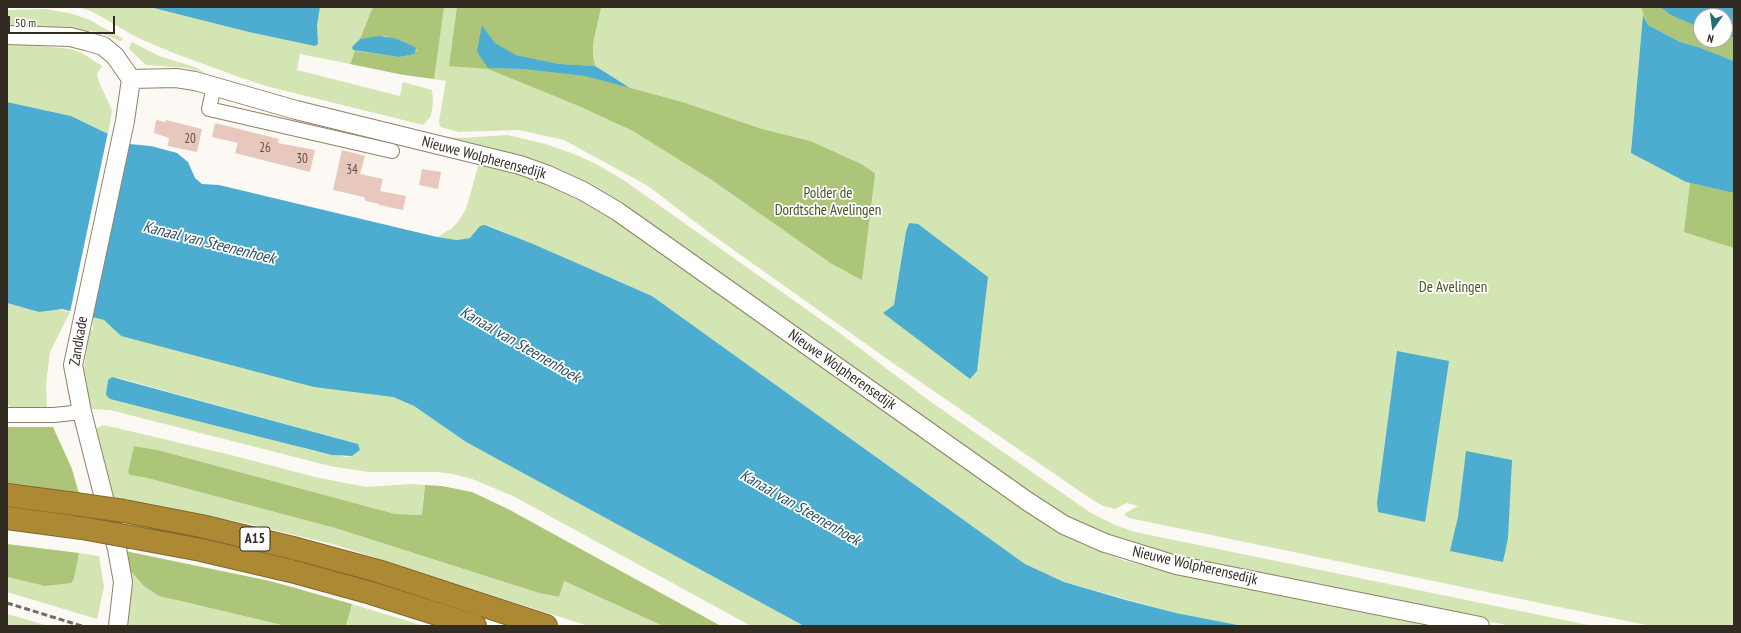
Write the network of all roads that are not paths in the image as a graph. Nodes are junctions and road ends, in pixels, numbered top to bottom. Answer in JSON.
{"nodes":[{"id":1,"x":7,"y":35,"type":"edge"},
{"id":2,"x":131,"y":79,"type":"junction"},
{"id":3,"x":214,"y":86,"type":"junction"},
{"id":4,"x":392,"y":151,"type":"dead end"},
{"id":5,"x":82,"y":412,"type":"junction"},
{"id":6,"x":7,"y":415,"type":"edge"},
{"id":7,"x":7,"y":495,"type":"edge"},
{"id":8,"x":7,"y":518,"type":"edge"},
{"id":9,"x":118,"y":626,"type":"edge"},
{"id":10,"x":475,"y":626,"type":"edge"},
{"id":11,"x":546,"y":626,"type":"edge"},
{"id":12,"x":1480,"y":626,"type":"edge"}],
"edges":[{"from":1,"to":2,"type":"street"},
{"from":2,"to":3,"type":"street","name":"Nieuwe Wolpherensedijk"},
{"from":2,"to":5,"type":"street","name":"Zandkade"},
{"from":3,"to":4,"type":"street"},
{"from":3,"to":12,"type":"street","name":"Nieuwe Wolpherensedijk"},
{"from":5,"to":6,"type":"street"},
{"from":5,"to":9,"type":"street","name":"Zandkade"},
{"from":7,"to":11,"type":"highway","number":"A15","bridge":true},
{"from":8,"to":10,"type":"highway","number":"A15","bridge":true}]}
